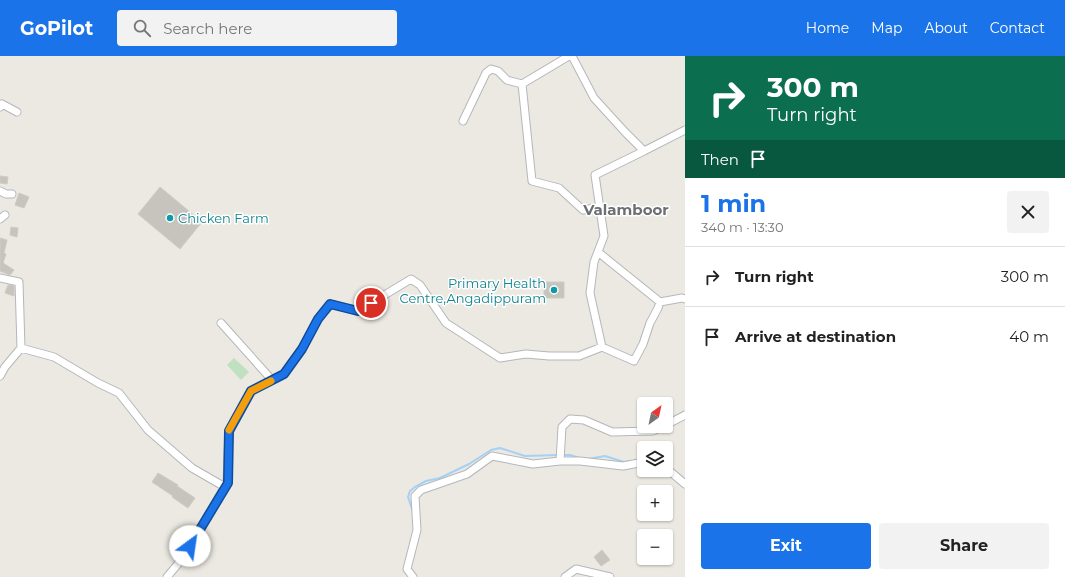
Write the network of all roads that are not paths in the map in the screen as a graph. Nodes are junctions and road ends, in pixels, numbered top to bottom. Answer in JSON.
{"nodes":[{"id":1,"x":571,"y":56,"type":"edge"},
{"id":2,"x":522,"y":84,"type":"junction"},
{"id":3,"x":0,"y":107,"type":"edge"},
{"id":4,"x":17,"y":112,"type":"dead end"},
{"id":5,"x":463,"y":121,"type":"dead end"},
{"id":6,"x":685,"y":130,"type":"edge"},
{"id":7,"x":644,"y":151,"type":"junction"},
{"id":8,"x":0,"y":190,"type":"edge"},
{"id":9,"x":12,"y":194,"type":"dead end"},
{"id":10,"x":600,"y":207,"type":"junction"},
{"id":11,"x":0,"y":213,"type":"edge"},
{"id":12,"x":0,"y":220,"type":"edge"},
{"id":13,"x":598,"y":252,"type":"junction"},
{"id":14,"x":0,"y":278,"type":"edge"},
{"id":15,"x":685,"y":299,"type":"edge"},
{"id":16,"x":660,"y":302,"type":"junction"},
{"id":17,"x":221,"y":323,"type":"dead end"},
{"id":18,"x":602,"y":347,"type":"junction"},
{"id":19,"x":21,"y":348,"type":"junction"},
{"id":20,"x":0,"y":376,"type":"edge"},
{"id":21,"x":272,"y":380,"type":"junction"},
{"id":22,"x":685,"y":415,"type":"edge"},
{"id":23,"x":673,"y":421,"type":"edge"},
{"id":24,"x":637,"y":431,"type":"edge"},
{"id":25,"x":560,"y":461,"type":"junction"},
{"id":26,"x":637,"y":463,"type":"edge"},
{"id":27,"x":673,"y":474,"type":"edge"},
{"id":28,"x":685,"y":484,"type":"edge"},
{"id":29,"x":225,"y":487,"type":"junction"},
{"id":30,"x":167,"y":577,"type":"edge"},
{"id":31,"x":413,"y":577,"type":"edge"},
{"id":32,"x":564,"y":577,"type":"edge"},
{"id":33,"x":610,"y":577,"type":"edge"}],
"edges":[{"from":1,"to":2,"type":"street"},
{"from":1,"to":7,"type":"street"},
{"from":2,"to":5,"type":"street"},
{"from":2,"to":10,"type":"street"},
{"from":3,"to":4,"type":"street"},
{"from":6,"to":7,"type":"street"},
{"from":7,"to":10,"type":"street"},
{"from":8,"to":9,"type":"street"},
{"from":10,"to":13,"type":"street"},
{"from":11,"to":12,"type":"street"},
{"from":13,"to":16,"type":"street"},
{"from":13,"to":18,"type":"street"},
{"from":14,"to":19,"type":"street"},
{"from":15,"to":16,"type":"street"},
{"from":16,"to":18,"type":"street"},
{"from":17,"to":21,"type":"street"},
{"from":18,"to":21,"type":"street"},
{"from":19,"to":20,"type":"street"},
{"from":19,"to":29,"type":"street"},
{"from":21,"to":29,"type":"street"},
{"from":22,"to":23,"type":"street"},
{"from":24,"to":25,"type":"street"},
{"from":25,"to":26,"type":"street"},
{"from":25,"to":31,"type":"street"},
{"from":27,"to":28,"type":"street"},
{"from":29,"to":30,"type":"street"},
{"from":32,"to":33,"type":"street"}]}
